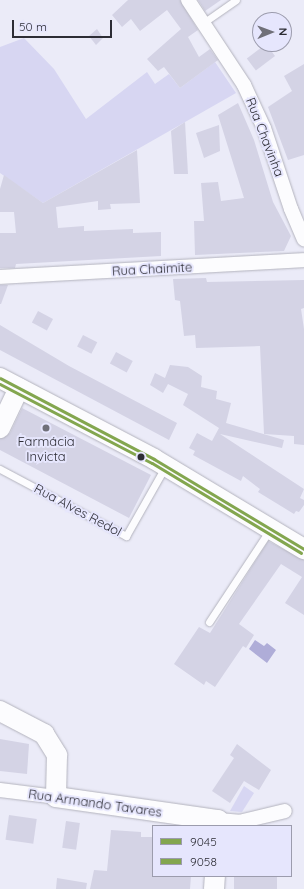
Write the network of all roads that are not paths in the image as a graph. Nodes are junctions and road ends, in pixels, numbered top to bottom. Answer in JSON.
{"nodes":[{"id":1,"x":188,"y":0,"type":"edge"},
{"id":2,"x":236,"y":0,"type":"edge"},
{"id":3,"x":203,"y":23,"type":"junction"},
{"id":4,"x":304,"y":239,"type":"edge"},
{"id":5,"x":304,"y":260,"type":"edge"},
{"id":6,"x":0,"y":277,"type":"edge"},
{"id":7,"x":0,"y":378,"type":"edge"},
{"id":8,"x":19,"y":388,"type":"junction"},
{"id":9,"x":0,"y":428,"type":"edge"},
{"id":10,"x":166,"y":465,"type":"junction"},
{"id":11,"x":0,"y":469,"type":"edge"},
{"id":12,"x":271,"y":528,"type":"junction"},
{"id":13,"x":304,"y":549,"type":"edge"},
{"id":14,"x":209,"y":622,"type":"dead end"},
{"id":15,"x":0,"y":711,"type":"edge"},
{"id":16,"x":0,"y":790,"type":"edge"},
{"id":17,"x":56,"y":797,"type":"junction"},
{"id":18,"x":285,"y":812,"type":"dead end"},
{"id":19,"x":218,"y":823,"type":"edge"},
{"id":20,"x":215,"y":877,"type":"edge"},
{"id":21,"x":214,"y":889,"type":"edge"}],
"edges":[{"from":1,"to":3,"type":"street","name":"Rua Chavinha"},
{"from":2,"to":3,"type":"lane"},
{"from":3,"to":4,"type":"street","name":"Rua Chavinha"},
{"from":5,"to":6,"type":"street","name":"Rua Chaimite"},
{"from":7,"to":8,"type":"main road"},
{"from":8,"to":9,"type":"main road"},
{"from":8,"to":10,"type":"main road"},
{"from":10,"to":11,"type":"lane","name":"Rua Alves Redol"},
{"from":10,"to":12,"type":"main road"},
{"from":12,"to":13,"type":"main road"},
{"from":12,"to":14,"type":"lane"},
{"from":15,"to":17,"type":"main road"},
{"from":16,"to":17,"type":"street","name":"Rua Armando Tavares"},
{"from":17,"to":19,"type":"main road","name":"Rua Armando Tavares"},
{"from":18,"to":19,"type":"street","name":"Rua Armando Tavares"},
{"from":20,"to":21,"type":"main road"}]}
